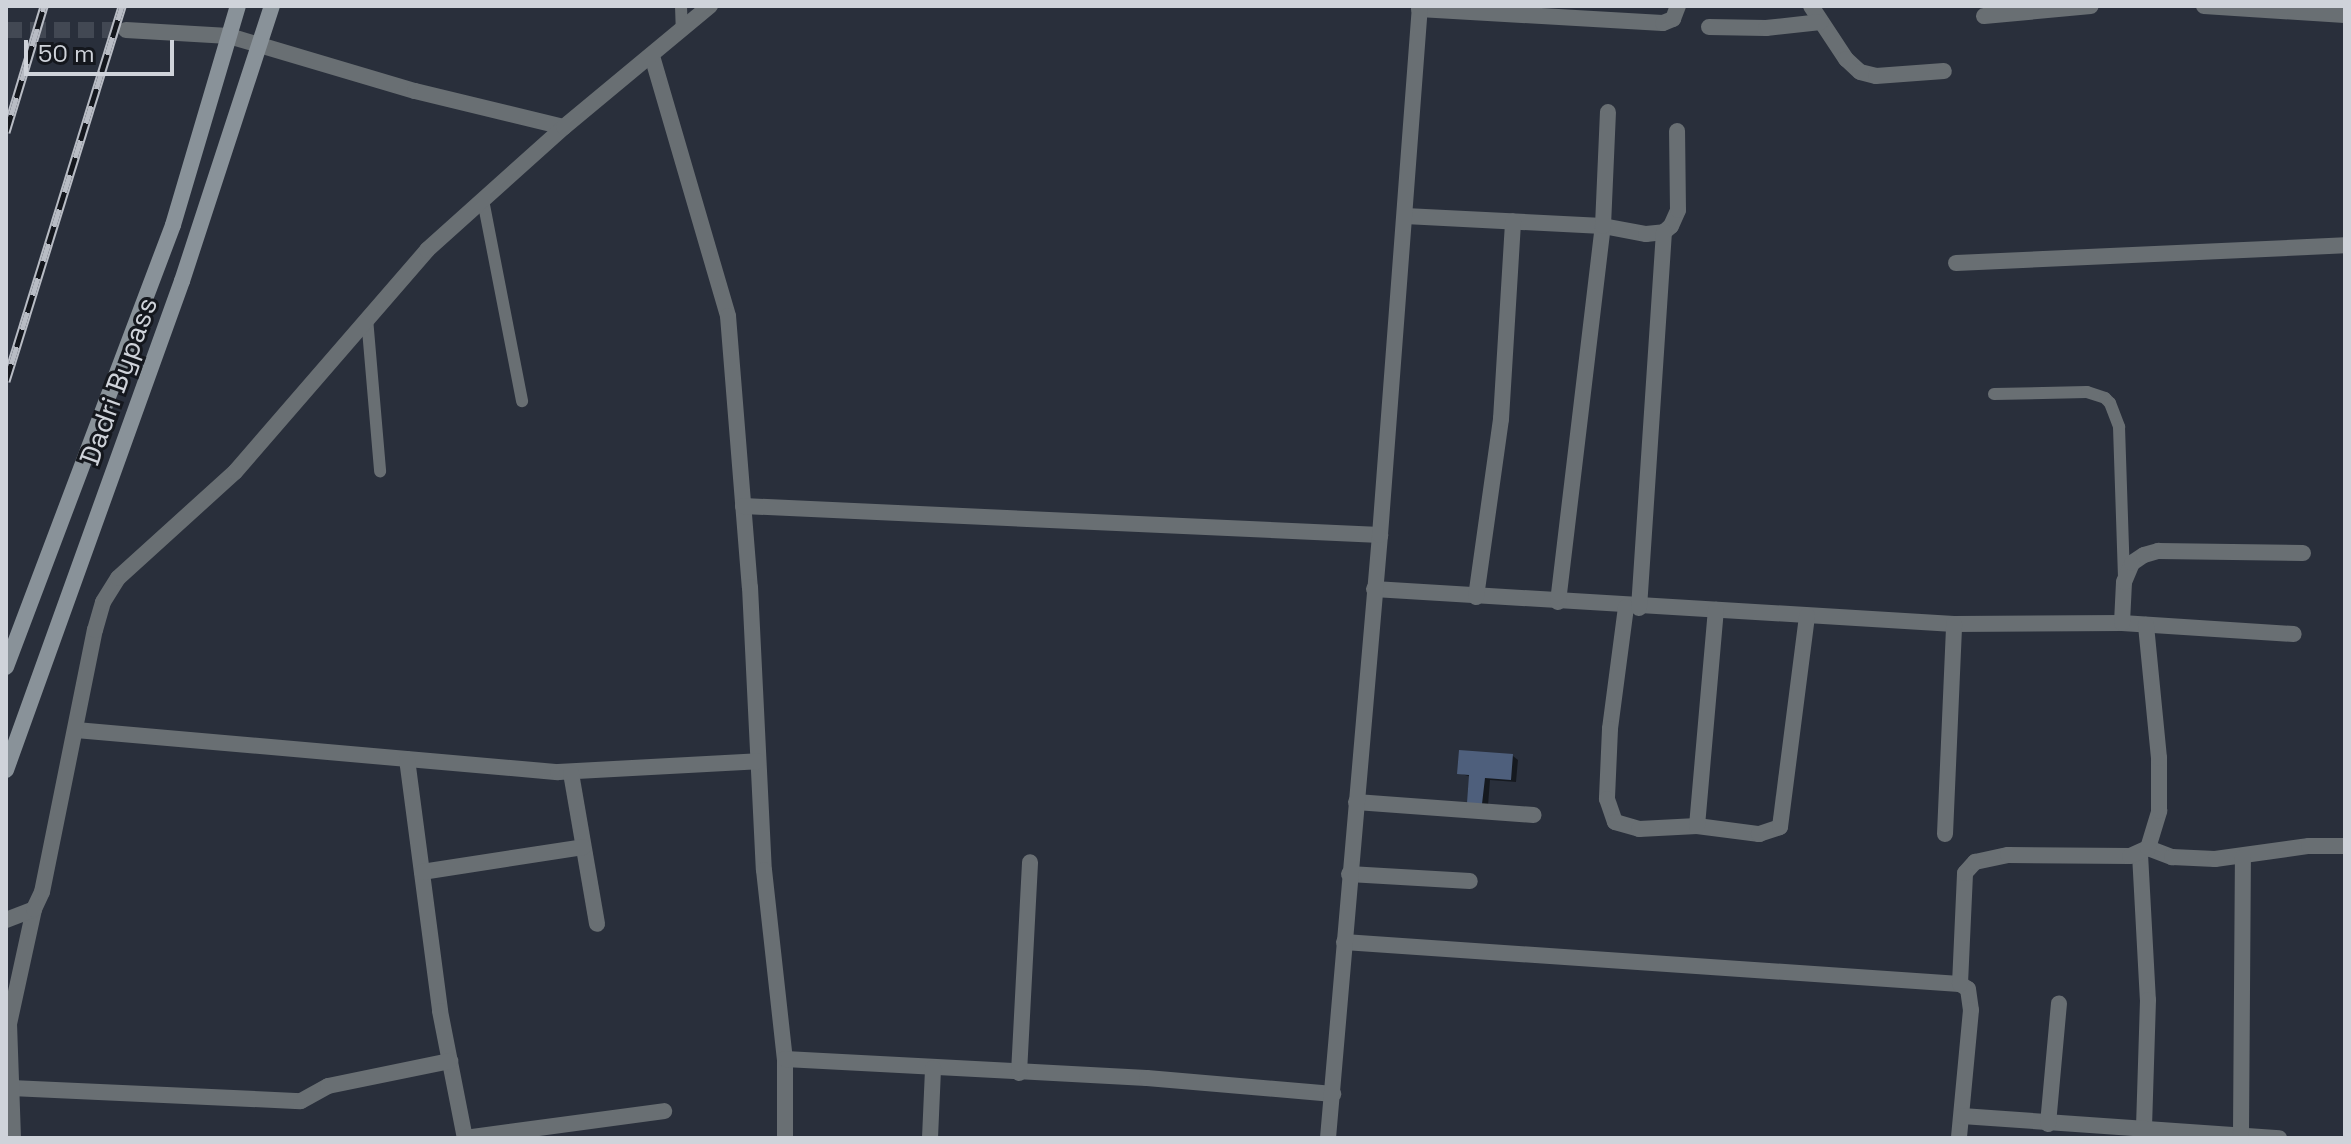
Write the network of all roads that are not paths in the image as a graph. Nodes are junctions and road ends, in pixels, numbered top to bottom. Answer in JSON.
{"nodes":[{"id":1,"x":238,"y":6,"type":"edge"},
{"id":2,"x":272,"y":6,"type":"edge"},
{"id":3,"x":681,"y":6,"type":"edge"},
{"id":4,"x":710,"y":6,"type":"edge"},
{"id":5,"x":1678,"y":6,"type":"edge"},
{"id":6,"x":1811,"y":6,"type":"edge"},
{"id":7,"x":2091,"y":6,"type":"edge"},
{"id":8,"x":2204,"y":6,"type":"edge"},
{"id":9,"x":1420,"y":8,"type":"edge"},
{"id":10,"x":2028,"y":8,"type":"edge"},
{"id":11,"x":2255,"y":9,"type":"edge"},
{"id":12,"x":2345,"y":15,"type":"edge"},
{"id":13,"x":1984,"y":16,"type":"dead end"},
{"id":14,"x":1821,"y":22,"type":"junction"},
{"id":15,"x":1709,"y":27,"type":"dead end"},
{"id":16,"x":126,"y":30,"type":"tunnel mouth"},
{"id":17,"x":682,"y":30,"type":"junction"},
{"id":18,"x":229,"y":36,"type":"junction"},
{"id":19,"x":261,"y":43,"type":"junction"},
{"id":20,"x":652,"y":56,"type":"junction"},
{"id":21,"x":1944,"y":71,"type":"dead end"},
{"id":22,"x":1608,"y":112,"type":"dead end"},
{"id":23,"x":564,"y":127,"type":"junction"},
{"id":24,"x":1677,"y":131,"type":"dead end"},
{"id":25,"x":483,"y":200,"type":"junction"},
{"id":26,"x":1405,"y":216,"type":"junction"},
{"id":27,"x":1513,"y":221,"type":"junction"},
{"id":28,"x":1603,"y":226,"type":"junction"},
{"id":29,"x":1664,"y":232,"type":"junction"},
{"id":30,"x":2345,"y":245,"type":"edge"},
{"id":31,"x":1956,"y":263,"type":"dead end"},
{"id":32,"x":367,"y":318,"type":"junction"},
{"id":33,"x":1994,"y":394,"type":"dead end"},
{"id":34,"x":522,"y":401,"type":"dead end"},
{"id":35,"x":380,"y":471,"type":"dead end"},
{"id":36,"x":743,"y":506,"type":"junction"},
{"id":37,"x":1380,"y":535,"type":"junction"},
{"id":38,"x":2303,"y":553,"type":"dead end"},
{"id":39,"x":2124,"y":582,"type":"junction"},
{"id":40,"x":1374,"y":589,"type":"junction"},
{"id":41,"x":1476,"y":597,"type":"junction"},
{"id":42,"x":1558,"y":602,"type":"junction"},
{"id":43,"x":1632,"y":607,"type":"junction"},
{"id":44,"x":1716,"y":610,"type":"junction"},
{"id":45,"x":1807,"y":616,"type":"junction"},
{"id":46,"x":2122,"y":623,"type":"junction"},
{"id":47,"x":1954,"y":624,"type":"junction"},
{"id":48,"x":2146,"y":625,"type":"junction"},
{"id":49,"x":2294,"y":634,"type":"dead end"},
{"id":50,"x":6,"y":667,"type":"edge"},
{"id":51,"x":76,"y":730,"type":"junction"},
{"id":52,"x":407,"y":759,"type":"junction"},
{"id":53,"x":758,"y":761,"type":"junction"},
{"id":54,"x":6,"y":770,"type":"edge"},
{"id":55,"x":571,"y":773,"type":"junction"},
{"id":56,"x":1356,"y":802,"type":"junction"},
{"id":57,"x":1534,"y":815,"type":"dead end"},
{"id":58,"x":1697,"y":826,"type":"junction"},
{"id":59,"x":1945,"y":834,"type":"dead end"},
{"id":60,"x":2345,"y":846,"type":"edge"},
{"id":61,"x":583,"y":847,"type":"junction"},
{"id":62,"x":2144,"y":851,"type":"junction"},
{"id":63,"x":2243,"y":857,"type":"junction"},
{"id":64,"x":1030,"y":862,"type":"dead end"},
{"id":65,"x":422,"y":872,"type":"junction"},
{"id":66,"x":1349,"y":874,"type":"junction"},
{"id":67,"x":1470,"y":881,"type":"dead end"},
{"id":68,"x":34,"y":909,"type":"junction"},
{"id":69,"x":6,"y":920,"type":"edge"},
{"id":70,"x":597,"y":924,"type":"dead end"},
{"id":71,"x":1344,"y":942,"type":"junction"},
{"id":72,"x":1960,"y":984,"type":"junction"},
{"id":73,"x":2059,"y":1004,"type":"dead end"},
{"id":74,"x":785,"y":1059,"type":"junction"},
{"id":75,"x":450,"y":1061,"type":"junction"},
{"id":76,"x":933,"y":1068,"type":"junction"},
{"id":77,"x":1019,"y":1073,"type":"junction"},
{"id":78,"x":11,"y":1088,"type":"junction"},
{"id":79,"x":1333,"y":1094,"type":"junction"},
{"id":80,"x":664,"y":1111,"type":"dead end"},
{"id":81,"x":1962,"y":1116,"type":"junction"},
{"id":82,"x":2048,"y":1124,"type":"junction"},
{"id":83,"x":2144,"y":1128,"type":"junction"},
{"id":84,"x":2241,"y":1133,"type":"junction"},
{"id":85,"x":13,"y":1138,"type":"edge"},
{"id":86,"x":785,"y":1138,"type":"edge"},
{"id":87,"x":930,"y":1138,"type":"edge"},
{"id":88,"x":1328,"y":1138,"type":"edge"},
{"id":89,"x":1959,"y":1138,"type":"edge"},
{"id":90,"x":2279,"y":1138,"type":"edge"}],
"edges":[{"from":1,"to":18,"type":"main road","name":"Dadri Bypass"},
{"from":2,"to":19,"type":"main road","name":"Dadri Bypass"},
{"from":3,"to":17,"type":"lane"},
{"from":4,"to":17,"type":"street"},
{"from":5,"to":9,"type":"street"},
{"from":6,"to":14,"type":"street"},
{"from":7,"to":10,"type":"street"},
{"from":8,"to":11,"type":"street"},
{"from":9,"to":26,"type":"street"},
{"from":10,"to":13,"type":"street"},
{"from":11,"to":12,"type":"street"},
{"from":14,"to":15,"type":"street"},
{"from":14,"to":21,"type":"street"},
{"from":16,"to":18,"type":"street"},
{"from":17,"to":20,"type":"street"},
{"from":18,"to":19,"type":"street"},
{"from":18,"to":50,"type":"main road","name":"Dadri Bypass"},
{"from":19,"to":23,"type":"street"},
{"from":19,"to":54,"type":"main road","name":"Dadri Bypass"},
{"from":20,"to":23,"type":"street"},
{"from":20,"to":36,"type":"street"},
{"from":22,"to":28,"type":"street"},
{"from":23,"to":25,"type":"street"},
{"from":24,"to":29,"type":"street"},
{"from":25,"to":32,"type":"street"},
{"from":25,"to":34,"type":"lane"},
{"from":26,"to":27,"type":"street"},
{"from":26,"to":37,"type":"street"},
{"from":27,"to":28,"type":"street"},
{"from":27,"to":41,"type":"street"},
{"from":28,"to":29,"type":"street"},
{"from":28,"to":42,"type":"street"},
{"from":29,"to":43,"type":"street"},
{"from":30,"to":31,"type":"street"},
{"from":32,"to":35,"type":"lane"},
{"from":32,"to":51,"type":"street"},
{"from":33,"to":39,"type":"lane"},
{"from":36,"to":37,"type":"street"},
{"from":36,"to":53,"type":"street"},
{"from":37,"to":40,"type":"street"},
{"from":38,"to":39,"type":"street"},
{"from":39,"to":46,"type":"street"},
{"from":40,"to":41,"type":"street"},
{"from":40,"to":56,"type":"street"},
{"from":41,"to":42,"type":"street"},
{"from":42,"to":43,"type":"street"},
{"from":43,"to":44,"type":"street"},
{"from":43,"to":58,"type":"street"},
{"from":44,"to":45,"type":"street"},
{"from":44,"to":58,"type":"street"},
{"from":45,"to":47,"type":"street"},
{"from":45,"to":58,"type":"street"},
{"from":46,"to":47,"type":"street"},
{"from":46,"to":48,"type":"street"},
{"from":47,"to":59,"type":"street"},
{"from":48,"to":49,"type":"street"},
{"from":48,"to":62,"type":"street"},
{"from":51,"to":52,"type":"street"},
{"from":51,"to":68,"type":"street"},
{"from":52,"to":55,"type":"street"},
{"from":52,"to":65,"type":"street"},
{"from":53,"to":55,"type":"street"},
{"from":53,"to":74,"type":"street"},
{"from":55,"to":61,"type":"street"},
{"from":56,"to":57,"type":"street"},
{"from":56,"to":66,"type":"street"},
{"from":60,"to":63,"type":"street"},
{"from":61,"to":65,"type":"street"},
{"from":61,"to":70,"type":"street"},
{"from":62,"to":63,"type":"street"},
{"from":62,"to":72,"type":"street"},
{"from":62,"to":83,"type":"street"},
{"from":63,"to":84,"type":"street"},
{"from":64,"to":77,"type":"street"},
{"from":65,"to":75,"type":"street"},
{"from":66,"to":67,"type":"street"},
{"from":66,"to":71,"type":"street"},
{"from":68,"to":69,"type":"street"},
{"from":68,"to":78,"type":"street"},
{"from":71,"to":72,"type":"street"},
{"from":71,"to":79,"type":"street"},
{"from":72,"to":81,"type":"street"},
{"from":73,"to":82,"type":"street"},
{"from":74,"to":76,"type":"street"},
{"from":74,"to":86,"type":"street"},
{"from":75,"to":78,"type":"street"},
{"from":75,"to":80,"type":"street"},
{"from":76,"to":77,"type":"street"},
{"from":76,"to":87,"type":"street"},
{"from":77,"to":79,"type":"street"},
{"from":78,"to":85,"type":"street"},
{"from":79,"to":88,"type":"street"},
{"from":81,"to":82,"type":"street"},
{"from":81,"to":89,"type":"street"},
{"from":82,"to":83,"type":"street"},
{"from":83,"to":84,"type":"street"},
{"from":84,"to":90,"type":"street"}]}
